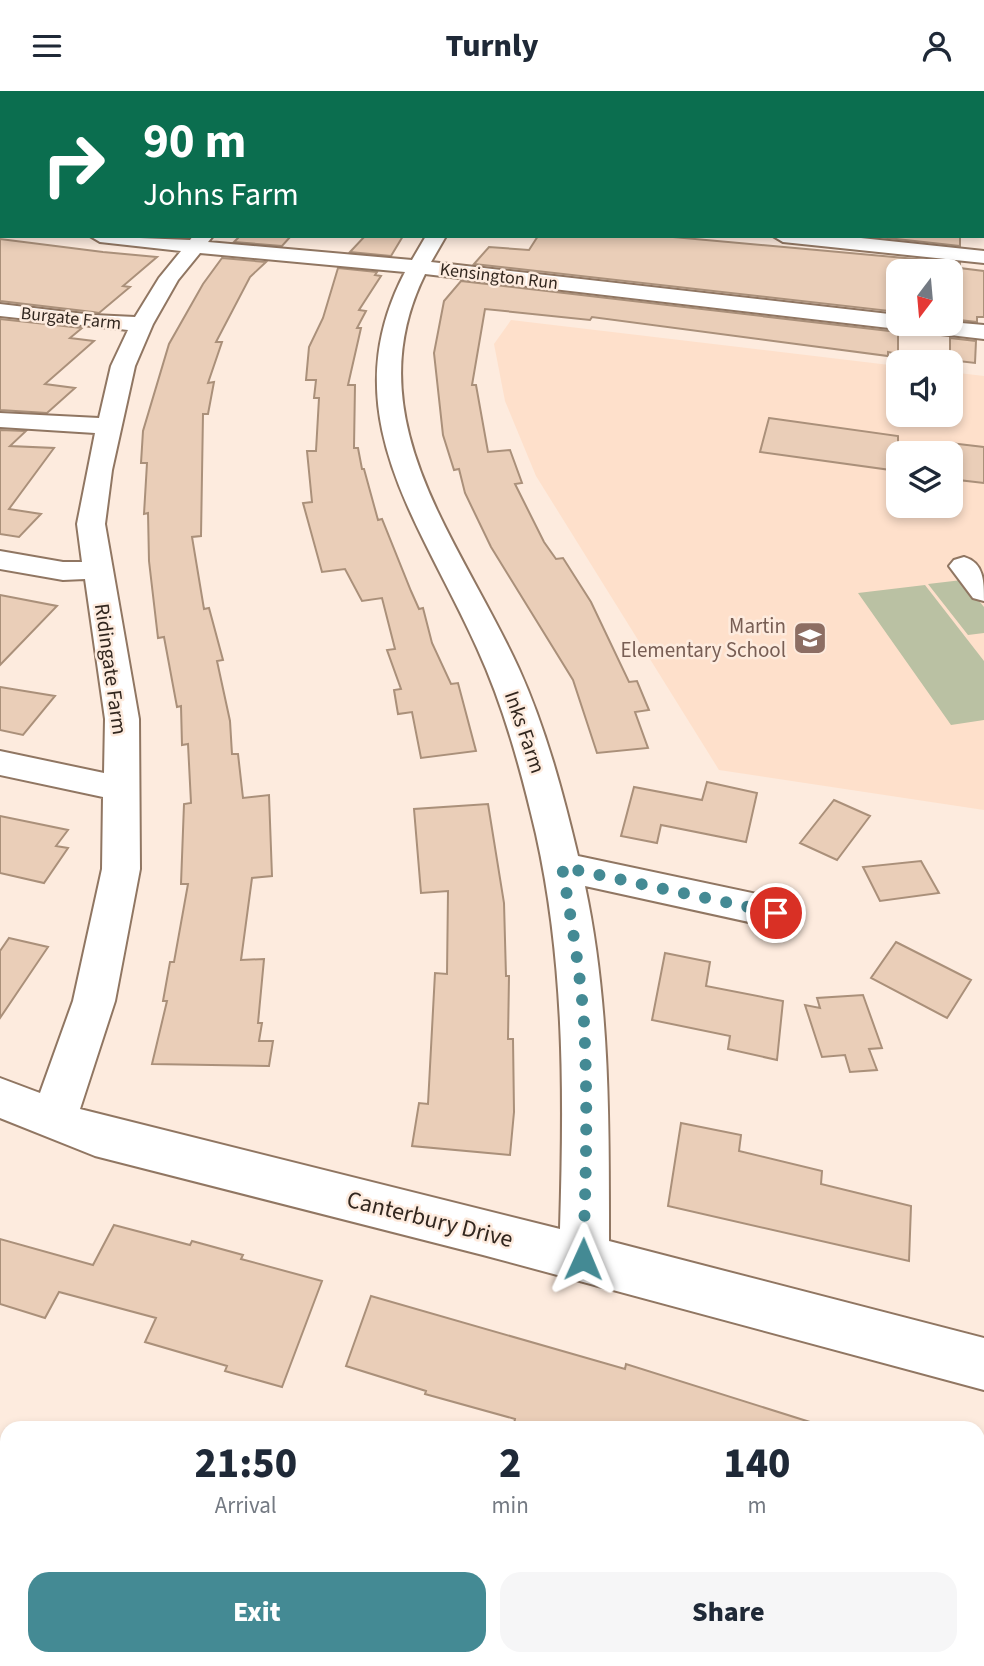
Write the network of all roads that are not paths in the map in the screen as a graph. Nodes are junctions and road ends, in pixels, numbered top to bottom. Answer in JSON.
{"nodes":[{"id":1,"x":133,"y":238,"type":"edge"},
{"id":2,"x":435,"y":238,"type":"edge"},
{"id":3,"x":802,"y":238,"type":"edge"},
{"id":4,"x":198,"y":242,"type":"edge"},
{"id":5,"x":984,"y":257,"type":"edge"},
{"id":6,"x":417,"y":267,"type":"junction"},
{"id":7,"x":0,"y":310,"type":"edge"},
{"id":8,"x":886,"y":321,"type":"edge"},
{"id":9,"x":142,"y":324,"type":"junction"},
{"id":10,"x":963,"y":330,"type":"edge"},
{"id":11,"x":984,"y":332,"type":"edge"},
{"id":12,"x":0,"y":420,"type":"edge"},
{"id":13,"x":107,"y":426,"type":"junction"},
{"id":14,"x":0,"y":560,"type":"edge"},
{"id":15,"x":964,"y":566,"type":"dead end"},
{"id":16,"x":96,"y":570,"type":"junction"},
{"id":17,"x":984,"y":592,"type":"edge"},
{"id":18,"x":0,"y":763,"type":"edge"},
{"id":19,"x":119,"y":788,"type":"junction"},
{"id":20,"x":562,"y":867,"type":"junction"},
{"id":21,"x":776,"y":913,"type":"dead end"},
{"id":22,"x":0,"y":1098,"type":"edge"},
{"id":23,"x":54,"y":1120,"type":"junction"},
{"id":24,"x":583,"y":1259,"type":"junction"},
{"id":25,"x":984,"y":1364,"type":"edge"}],
"edges":[{"from":1,"to":4,"type":"street","name":"Kensington Run"},
{"from":2,"to":6,"type":"street","name":"Inks Farm"},
{"from":3,"to":5,"type":"street"},
{"from":4,"to":6,"type":"street","name":"Kensington Run"},
{"from":4,"to":9,"type":"street","name":"Ridingate Farm"},
{"from":6,"to":8,"type":"street","name":"Kensington Run"},
{"from":6,"to":20,"type":"street","name":"Inks Farm"},
{"from":7,"to":9,"type":"street","name":"Burgate Farm"},
{"from":9,"to":13,"type":"street","name":"Ridingate Farm"},
{"from":10,"to":11,"type":"street"},
{"from":12,"to":13,"type":"street"},
{"from":13,"to":16,"type":"street","name":"Ridingate Farm"},
{"from":14,"to":16,"type":"street"},
{"from":15,"to":17,"type":"street"},
{"from":16,"to":19,"type":"street","name":"Ridingate Farm"},
{"from":18,"to":19,"type":"street"},
{"from":19,"to":23,"type":"street","name":"Ridingate Farm"},
{"from":20,"to":21,"type":"street"},
{"from":20,"to":24,"type":"street","name":"Inks Farm"},
{"from":22,"to":23,"type":"street","name":"Canterbury Drive"},
{"from":23,"to":24,"type":"street","name":"Canterbury Drive"},
{"from":24,"to":25,"type":"street","name":"Canterbury Drive"}]}
